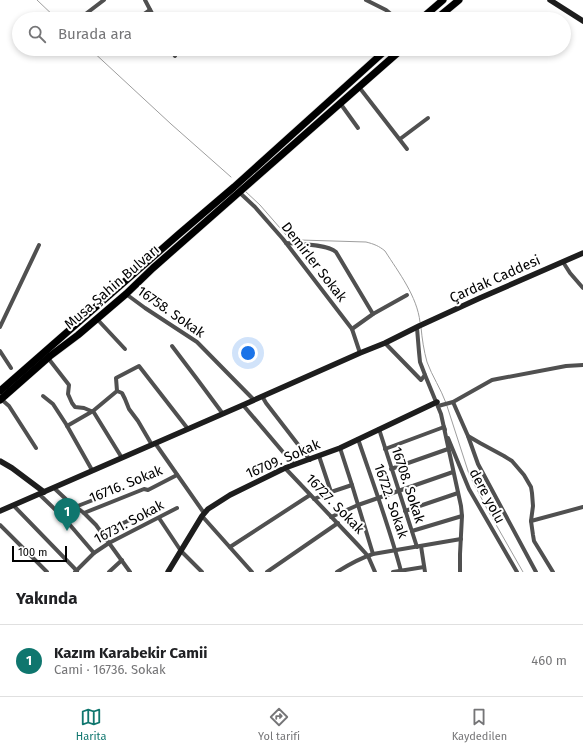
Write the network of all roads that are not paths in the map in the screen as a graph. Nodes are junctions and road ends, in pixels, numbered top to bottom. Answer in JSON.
{"nodes":[{"id":1,"x":104,"y":0,"type":"edge"},
{"id":2,"x":145,"y":0,"type":"edge"},
{"id":3,"x":366,"y":0,"type":"edge"},
{"id":4,"x":443,"y":0,"type":"edge"},
{"id":5,"x":459,"y":0,"type":"edge"},
{"id":6,"x":550,"y":0,"type":"edge"},
{"id":7,"x":150,"y":10,"type":"joint"},
{"id":8,"x":88,"y":12,"type":"edge"},
{"id":9,"x":147,"y":12,"type":"edge"},
{"id":10,"x":388,"y":12,"type":"edge"},
{"id":11,"x":429,"y":12,"type":"edge"},
{"id":12,"x":444,"y":12,"type":"edge"},
{"id":13,"x":568,"y":12,"type":"edge"},
{"id":14,"x":571,"y":14,"type":"edge"},
{"id":15,"x":583,"y":22,"type":"edge"},
{"id":16,"x":379,"y":56,"type":"edge"},
{"id":17,"x":394,"y":56,"type":"edge"},
{"id":18,"x":359,"y":87,"type":"junction"},
{"id":19,"x":340,"y":103,"type":"junction"},
{"id":20,"x":428,"y":118,"type":"dead end"},
{"id":21,"x":358,"y":128,"type":"dead end"},
{"id":22,"x":400,"y":139,"type":"junction"},
{"id":23,"x":407,"y":149,"type":"dead end"},
{"id":24,"x":239,"y":192,"type":"junction"},
{"id":25,"x":286,"y":243,"type":"junction"},
{"id":26,"x":39,"y":245,"type":"dead end"},
{"id":27,"x":583,"y":253,"type":"edge"},
{"id":28,"x":563,"y":262,"type":"junction"},
{"id":29,"x":583,"y":288,"type":"edge"},
{"id":30,"x":126,"y":294,"type":"junction"},
{"id":31,"x":407,"y":295,"type":"dead end"},
{"id":32,"x":373,"y":314,"type":"junction"},
{"id":33,"x":97,"y":319,"type":"junction"},
{"id":34,"x":0,"y":327,"type":"edge"},
{"id":35,"x":418,"y":327,"type":"junction"},
{"id":36,"x":352,"y":329,"type":"junction"},
{"id":37,"x":385,"y":343,"type":"junction"},
{"id":38,"x":172,"y":346,"type":"dead end"},
{"id":39,"x":125,"y":349,"type":"dead end"},
{"id":40,"x":0,"y":351,"type":"edge"},
{"id":41,"x":360,"y":353,"type":"junction"},
{"id":42,"x":48,"y":358,"type":"junction"},
{"id":43,"x":583,"y":364,"type":"edge"},
{"id":44,"x":11,"y":368,"type":"dead end"},
{"id":45,"x":425,"y":375,"type":"junction"},
{"id":46,"x":0,"y":391,"type":"edge"},
{"id":47,"x":117,"y":391,"type":"junction"},
{"id":48,"x":43,"y":396,"type":"dead end"},
{"id":49,"x":262,"y":396,"type":"junction"},
{"id":50,"x":0,"y":400,"type":"edge"},
{"id":51,"x":254,"y":400,"type":"junction"},
{"id":52,"x":451,"y":402,"type":"junction"},
{"id":53,"x":437,"y":404,"type":"junction"},
{"id":54,"x":243,"y":405,"type":"junction"},
{"id":55,"x":92,"y":411,"type":"junction"},
{"id":56,"x":223,"y":414,"type":"junction"},
{"id":57,"x":67,"y":426,"type":"junction"},
{"id":58,"x":444,"y":428,"type":"junction"},
{"id":59,"x":188,"y":429,"type":"junction"},
{"id":60,"x":379,"y":429,"type":"junction"},
{"id":61,"x":468,"y":436,"type":"junction"},
{"id":62,"x":358,"y":439,"type":"junction"},
{"id":63,"x":153,"y":444,"type":"junction"},
{"id":64,"x":36,"y":448,"type":"dead end"},
{"id":65,"x":340,"y":448,"type":"junction"},
{"id":66,"x":385,"y":449,"type":"junction"},
{"id":67,"x":448,"y":449,"type":"junction"},
{"id":68,"x":319,"y":456,"type":"junction"},
{"id":69,"x":122,"y":458,"type":"junction"},
{"id":70,"x":310,"y":460,"type":"junction"},
{"id":71,"x":0,"y":461,"type":"edge"},
{"id":72,"x":294,"y":465,"type":"junction"},
{"id":73,"x":285,"y":468,"type":"junction"},
{"id":74,"x":391,"y":469,"type":"junction"},
{"id":75,"x":92,"y":470,"type":"junction"},
{"id":76,"x":453,"y":472,"type":"junction"},
{"id":77,"x":177,"y":475,"type":"junction"},
{"id":78,"x":352,"y":485,"type":"junction"},
{"id":79,"x":54,"y":488,"type":"junction"},
{"id":80,"x":399,"y":491,"type":"junction"},
{"id":81,"x":332,"y":492,"type":"junction"},
{"id":82,"x":41,"y":493,"type":"junction"},
{"id":83,"x":458,"y":493,"type":"junction"},
{"id":84,"x":106,"y":495,"type":"dead end"},
{"id":85,"x":310,"y":495,"type":"junction"},
{"id":86,"x":379,"y":498,"type":"junction"},
{"id":87,"x":314,"y":499,"type":"junction"},
{"id":88,"x":12,"y":505,"type":"junction"},
{"id":89,"x":358,"y":505,"type":"junction"},
{"id":90,"x":75,"y":507,"type":"junction"},
{"id":91,"x":583,"y":507,"type":"edge"},
{"id":92,"x":177,"y":508,"type":"dead end"},
{"id":93,"x":151,"y":510,"type":"dead end"},
{"id":94,"x":0,"y":511,"type":"edge"},
{"id":95,"x":405,"y":511,"type":"junction"},
{"id":96,"x":84,"y":513,"type":"junction"},
{"id":97,"x":203,"y":515,"type":"junction"},
{"id":98,"x":462,"y":516,"type":"junction"},
{"id":99,"x":332,"y":517,"type":"junction"},
{"id":100,"x":159,"y":518,"type":"junction"},
{"id":101,"x":530,"y":521,"type":"junction"},
{"id":102,"x":338,"y":523,"type":"junction"},
{"id":103,"x":0,"y":525,"type":"edge"},
{"id":104,"x":412,"y":531,"type":"junction"},
{"id":105,"x":102,"y":533,"type":"junction"},
{"id":106,"x":461,"y":539,"type":"junction"},
{"id":107,"x":109,"y":543,"type":"junction"},
{"id":108,"x":419,"y":547,"type":"junction"},
{"id":109,"x":230,"y":548,"type":"junction"},
{"id":110,"x":396,"y":550,"type":"junction"},
{"id":111,"x":181,"y":551,"type":"junction"},
{"id":112,"x":94,"y":553,"type":"junction"},
{"id":113,"x":373,"y":554,"type":"junction"},
{"id":114,"x":368,"y":556,"type":"junction"},
{"id":115,"x":122,"y":560,"type":"junction"},
{"id":116,"x":424,"y":567,"type":"junction"},
{"id":117,"x":401,"y":570,"type":"junction"},
{"id":118,"x":76,"y":571,"type":"edge"},
{"id":119,"x":48,"y":572,"type":"edge"},
{"id":120,"x":109,"y":572,"type":"edge"},
{"id":121,"x":130,"y":572,"type":"edge"},
{"id":122,"x":168,"y":572,"type":"edge"},
{"id":123,"x":202,"y":572,"type":"edge"},
{"id":124,"x":252,"y":572,"type":"edge"},
{"id":125,"x":267,"y":572,"type":"edge"},
{"id":126,"x":337,"y":572,"type":"edge"},
{"id":127,"x":375,"y":572,"type":"edge"},
{"id":128,"x":393,"y":572,"type":"edge"},
{"id":129,"x":425,"y":572,"type":"edge"},
{"id":130,"x":460,"y":572,"type":"edge"},
{"id":131,"x":517,"y":572,"type":"edge"},
{"id":132,"x":536,"y":572,"type":"edge"},
{"id":133,"x":553,"y":572,"type":"edge"}],
"edges":[{"from":1,"to":8,"type":"street"},
{"from":2,"to":7,"type":"street"},
{"from":3,"to":10,"type":"street"},
{"from":4,"to":11,"type":"highway"},
{"from":5,"to":12,"type":"highway"},
{"from":6,"to":13,"type":"main road"},
{"from":7,"to":9,"type":"street"},
{"from":14,"to":15,"type":"main road"},
{"from":16,"to":46,"type":"highway","name":"Musa Şahin Bulvarı"},
{"from":17,"to":18,"type":"highway","name":"Musa Şahin Bulvarı"},
{"from":18,"to":19,"type":"highway","name":"Musa Şahin Bulvarı"},
{"from":18,"to":22,"type":"street"},
{"from":19,"to":21,"type":"street"},
{"from":19,"to":24,"type":"highway","name":"Musa Şahin Bulvarı"},
{"from":20,"to":22,"type":"street"},
{"from":22,"to":23,"type":"street"},
{"from":24,"to":25,"type":"street","name":"Demirler Sokak"},
{"from":24,"to":30,"type":"highway","name":"Musa Şahin Bulvarı"},
{"from":25,"to":32,"type":"street"},
{"from":25,"to":36,"type":"street","name":"Demirler Sokak"},
{"from":26,"to":34,"type":"street"},
{"from":27,"to":28,"type":"main road","name":"Çardak Caddesi"},
{"from":28,"to":29,"type":"street"},
{"from":28,"to":35,"type":"main road","name":"Çardak Caddesi"},
{"from":30,"to":33,"type":"highway","name":"Musa Şahin Bulvarı"},
{"from":30,"to":51,"type":"street","name":"16758. Sokak"},
{"from":31,"to":32,"type":"street"},
{"from":32,"to":36,"type":"street"},
{"from":33,"to":39,"type":"street"},
{"from":33,"to":42,"type":"highway","name":"Musa Şahin Bulvarı"},
{"from":35,"to":37,"type":"main road","name":"Çardak Caddesi"},
{"from":35,"to":45,"type":"street"},
{"from":36,"to":41,"type":"street","name":"Demirler Sokak"},
{"from":37,"to":41,"type":"main road","name":"Çardak Caddesi"},
{"from":37,"to":45,"type":"street"},
{"from":38,"to":56,"type":"street"},
{"from":40,"to":44,"type":"street"},
{"from":41,"to":49,"type":"main road","name":"Çardak Caddesi"},
{"from":42,"to":50,"type":"highway","name":"Musa Şahin Bulvarı"},
{"from":42,"to":55,"type":"street"},
{"from":43,"to":52,"type":"street"},
{"from":45,"to":53,"type":"street"},
{"from":47,"to":55,"type":"street"},
{"from":47,"to":59,"type":"street"},
{"from":47,"to":63,"type":"street"},
{"from":48,"to":57,"type":"street"},
{"from":49,"to":51,"type":"main road","name":"Çardak Caddesi"},
{"from":49,"to":70,"type":"street"},
{"from":50,"to":64,"type":"street"},
{"from":51,"to":54,"type":"main road","name":"Çardak Caddesi"},
{"from":52,"to":53,"type":"street"},
{"from":52,"to":61,"type":"street"},
{"from":53,"to":58,"type":"street"},
{"from":53,"to":60,"type":"main road","name":"16709. Sokak"},
{"from":54,"to":56,"type":"main road","name":"Çardak Caddesi"},
{"from":54,"to":72,"type":"street"},
{"from":55,"to":57,"type":"street"},
{"from":55,"to":69,"type":"street"},
{"from":56,"to":59,"type":"main road","name":"Çardak Caddesi"},
{"from":57,"to":75,"type":"street"},
{"from":58,"to":66,"type":"street"},
{"from":58,"to":67,"type":"street"},
{"from":58,"to":131,"type":"street","name":"dere yolu"},
{"from":59,"to":63,"type":"main road","name":"Çardak Caddesi"},
{"from":60,"to":62,"type":"main road","name":"16709. Sokak"},
{"from":60,"to":66,"type":"street","name":"16708. Sokak"},
{"from":61,"to":101,"type":"street"},
{"from":61,"to":132,"type":"street"},
{"from":62,"to":65,"type":"main road","name":"16709. Sokak"},
{"from":62,"to":86,"type":"street","name":"16722. Sokak"},
{"from":63,"to":69,"type":"main road","name":"Çardak Caddesi"},
{"from":63,"to":77,"type":"street"},
{"from":65,"to":68,"type":"main road","name":"16709. Sokak"},
{"from":65,"to":78,"type":"street"},
{"from":66,"to":74,"type":"street","name":"16708. Sokak"},
{"from":67,"to":74,"type":"street"},
{"from":67,"to":76,"type":"street"},
{"from":68,"to":70,"type":"main road","name":"16709. Sokak"},
{"from":68,"to":81,"type":"street"},
{"from":69,"to":75,"type":"main road","name":"Çardak Caddesi"},
{"from":70,"to":72,"type":"main road","name":"16709. Sokak"},
{"from":71,"to":82,"type":"main road"},
{"from":72,"to":73,"type":"main road","name":"16709. Sokak"},
{"from":73,"to":85,"type":"street","name":"16727. Sokak"},
{"from":73,"to":97,"type":"main road","name":"16709. Sokak"},
{"from":74,"to":80,"type":"street","name":"16708. Sokak"},
{"from":75,"to":79,"type":"main road","name":"Çardak Caddesi"},
{"from":76,"to":80,"type":"street"},
{"from":76,"to":83,"type":"street"},
{"from":77,"to":96,"type":"street","name":"16716. Sokak"},
{"from":77,"to":97,"type":"street"},
{"from":78,"to":81,"type":"street"},
{"from":78,"to":89,"type":"street"},
{"from":79,"to":82,"type":"main road","name":"Çardak Caddesi"},
{"from":79,"to":90,"type":"street"},
{"from":80,"to":86,"type":"street"},
{"from":80,"to":95,"type":"street","name":"16708. Sokak"},
{"from":81,"to":87,"type":"street"},
{"from":82,"to":88,"type":"main road","name":"Çardak Caddesi"},
{"from":82,"to":112,"type":"street"},
{"from":83,"to":95,"type":"street"},
{"from":83,"to":98,"type":"street"},
{"from":84,"to":90,"type":"street"},
{"from":85,"to":87,"type":"street","name":"16727. Sokak"},
{"from":85,"to":109,"type":"street"},
{"from":86,"to":89,"type":"street"},
{"from":86,"to":110,"type":"street","name":"16722. Sokak"},
{"from":87,"to":99,"type":"street","name":"16727. Sokak"},
{"from":88,"to":94,"type":"main road","name":"Çardak Caddesi"},
{"from":88,"to":118,"type":"street"},
{"from":89,"to":99,"type":"street"},
{"from":89,"to":113,"type":"street"},
{"from":90,"to":96,"type":"street"},
{"from":91,"to":101,"type":"street"},
{"from":92,"to":100,"type":"street","name":"16731. Sokak"},
{"from":93,"to":105,"type":"street"},
{"from":95,"to":104,"type":"street","name":"16708. Sokak"},
{"from":96,"to":105,"type":"street"},
{"from":97,"to":109,"type":"street"},
{"from":97,"to":111,"type":"main road","name":"16709. Sokak"},
{"from":98,"to":104,"type":"street"},
{"from":98,"to":106,"type":"street"},
{"from":99,"to":102,"type":"street","name":"16727. Sokak"},
{"from":100,"to":107,"type":"street","name":"16731. Sokak"},
{"from":100,"to":111,"type":"street"},
{"from":101,"to":133,"type":"street"},
{"from":102,"to":114,"type":"street","name":"16727. Sokak"},
{"from":102,"to":125,"type":"street"},
{"from":103,"to":119,"type":"street"},
{"from":104,"to":108,"type":"street","name":"16708. Sokak"},
{"from":105,"to":107,"type":"street"},
{"from":106,"to":108,"type":"street"},
{"from":106,"to":130,"type":"street"},
{"from":107,"to":112,"type":"street","name":"16731. Sokak"},
{"from":107,"to":115,"type":"street"},
{"from":108,"to":110,"type":"street"},
{"from":108,"to":116,"type":"street","name":"16708. Sokak"},
{"from":109,"to":124,"type":"street"},
{"from":110,"to":113,"type":"street"},
{"from":110,"to":117,"type":"street","name":"16722. Sokak"},
{"from":111,"to":122,"type":"main road","name":"16709. Sokak"},
{"from":111,"to":123,"type":"street"},
{"from":112,"to":118,"type":"street","name":"16731. Sokak"},
{"from":113,"to":114,"type":"street"},
{"from":114,"to":126,"type":"street"},
{"from":114,"to":127,"type":"street","name":"16727. Sokak"},
{"from":115,"to":120,"type":"street"},
{"from":115,"to":121,"type":"street"},
{"from":116,"to":117,"type":"street"},
{"from":116,"to":129,"type":"street","name":"16708. Sokak"},
{"from":117,"to":128,"type":"street"}]}
